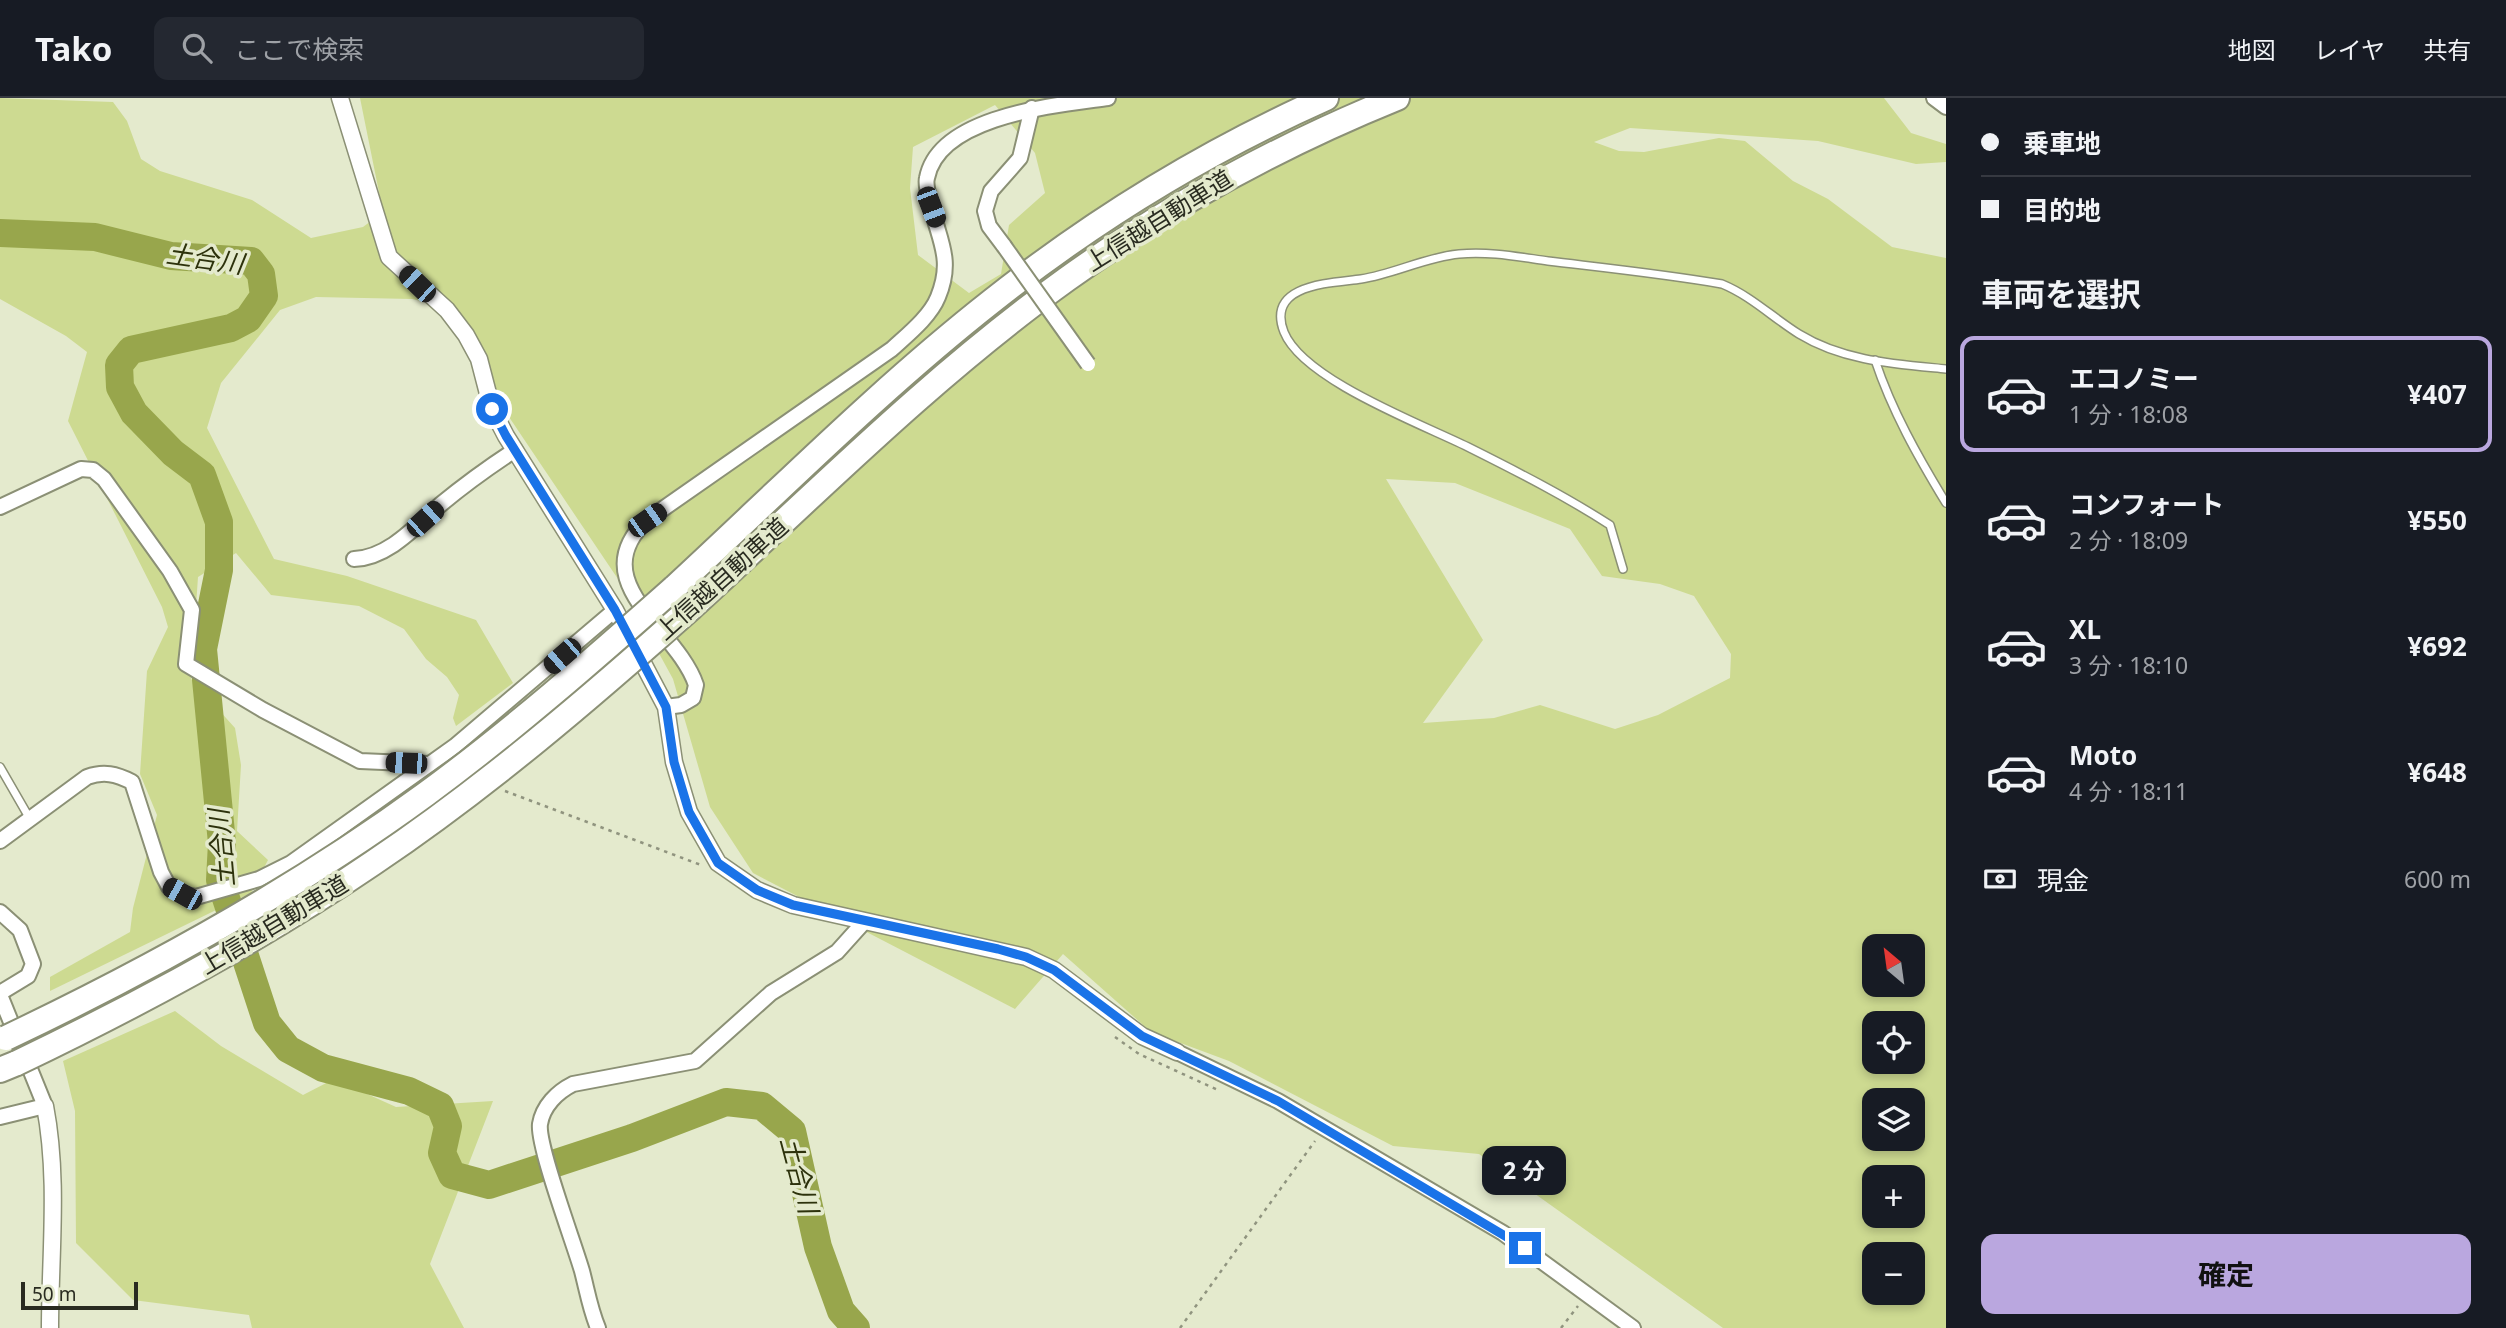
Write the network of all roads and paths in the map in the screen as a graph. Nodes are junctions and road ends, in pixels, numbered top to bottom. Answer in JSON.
{"nodes":[{"id":1,"x":340,"y":98,"type":"edge"},
{"id":2,"x":1108,"y":98,"type":"edge"},
{"id":3,"x":1326,"y":98,"type":"edge"},
{"id":4,"x":1397,"y":98,"type":"edge"},
{"id":5,"x":1934,"y":98,"type":"edge"},
{"id":6,"x":1946,"y":107,"type":"edge"},
{"id":7,"x":1032,"y":108,"type":"junction"},
{"id":8,"x":1875,"y":360,"type":"junction"},
{"id":9,"x":1088,"y":364,"type":"dead end"},
{"id":10,"x":1946,"y":369,"type":"edge"},
{"id":11,"x":515,"y":450,"type":"junction"},
{"id":12,"x":1946,"y":503,"type":"edge"},
{"id":13,"x":0,"y":507,"type":"edge"},
{"id":14,"x":354,"y":559,"type":"dead end"},
{"id":15,"x":1623,"y":569,"type":"dead end"},
{"id":16,"x":615,"y":610,"type":"junction"},
{"id":17,"x":666,"y":707,"type":"junction"},
{"id":18,"x":429,"y":764,"type":"junction"},
{"id":19,"x":0,"y":767,"type":"edge"},
{"id":20,"x":493,"y":787,"type":"dead end"},
{"id":21,"x":30,"y":819,"type":"junction"},
{"id":22,"x":0,"y":841,"type":"edge"},
{"id":23,"x":718,"y":863,"type":"junction"},
{"id":24,"x":0,"y":912,"type":"edge"},
{"id":25,"x":864,"y":922,"type":"junction"},
{"id":26,"x":0,"y":994,"type":"edge"},
{"id":27,"x":1115,"y":1037,"type":"dead end"},
{"id":28,"x":3,"y":1039,"type":"edge"},
{"id":29,"x":1177,"y":1052,"type":"joint"},
{"id":30,"x":8,"y":1066,"type":"edge"},
{"id":31,"x":1226,"y":1094,"type":"dead end"},
{"id":32,"x":45,"y":1105,"type":"junction"},
{"id":33,"x":0,"y":1117,"type":"edge"},
{"id":34,"x":1305,"y":1135,"type":"dead end"},
{"id":35,"x":1577,"y":1306,"type":"dead end"},
{"id":36,"x":50,"y":1328,"type":"edge"},
{"id":37,"x":598,"y":1328,"type":"edge"},
{"id":38,"x":1180,"y":1328,"type":"edge"},
{"id":39,"x":1561,"y":1328,"type":"edge"},
{"id":40,"x":1633,"y":1328,"type":"edge"}],
"edges":[{"from":1,"to":11,"type":"street"},
{"from":2,"to":7,"type":"street"},
{"from":3,"to":28,"type":"highway","name":"上信越自動車道","bridge":true},
{"from":4,"to":30,"type":"highway","name":"上信越自動車道","bridge":true},
{"from":5,"to":6,"type":"street"},
{"from":7,"to":9,"type":"street","bridge":true},
{"from":7,"to":17,"type":"street"},
{"from":8,"to":10,"type":"lane"},
{"from":8,"to":12,"type":"lane"},
{"from":8,"to":15,"type":"lane"},
{"from":11,"to":14,"type":"street"},
{"from":11,"to":16,"type":"street"},
{"from":13,"to":18,"type":"street"},
{"from":16,"to":17,"type":"street"},
{"from":16,"to":18,"type":"street"},
{"from":17,"to":23,"type":"street"},
{"from":18,"to":21,"type":"street"},
{"from":19,"to":21,"type":"lane"},
{"from":20,"to":23,"type":"path"},
{"from":21,"to":22,"type":"street"},
{"from":23,"to":25,"type":"street"},
{"from":24,"to":26,"type":"street"},
{"from":25,"to":29,"type":"street"},
{"from":25,"to":37,"type":"street"},
{"from":26,"to":32,"type":"street"},
{"from":27,"to":31,"type":"path"},
{"from":29,"to":40,"type":"street"},
{"from":32,"to":33,"type":"street"},
{"from":32,"to":36,"type":"street"},
{"from":34,"to":38,"type":"path"},
{"from":35,"to":39,"type":"path"}]}
